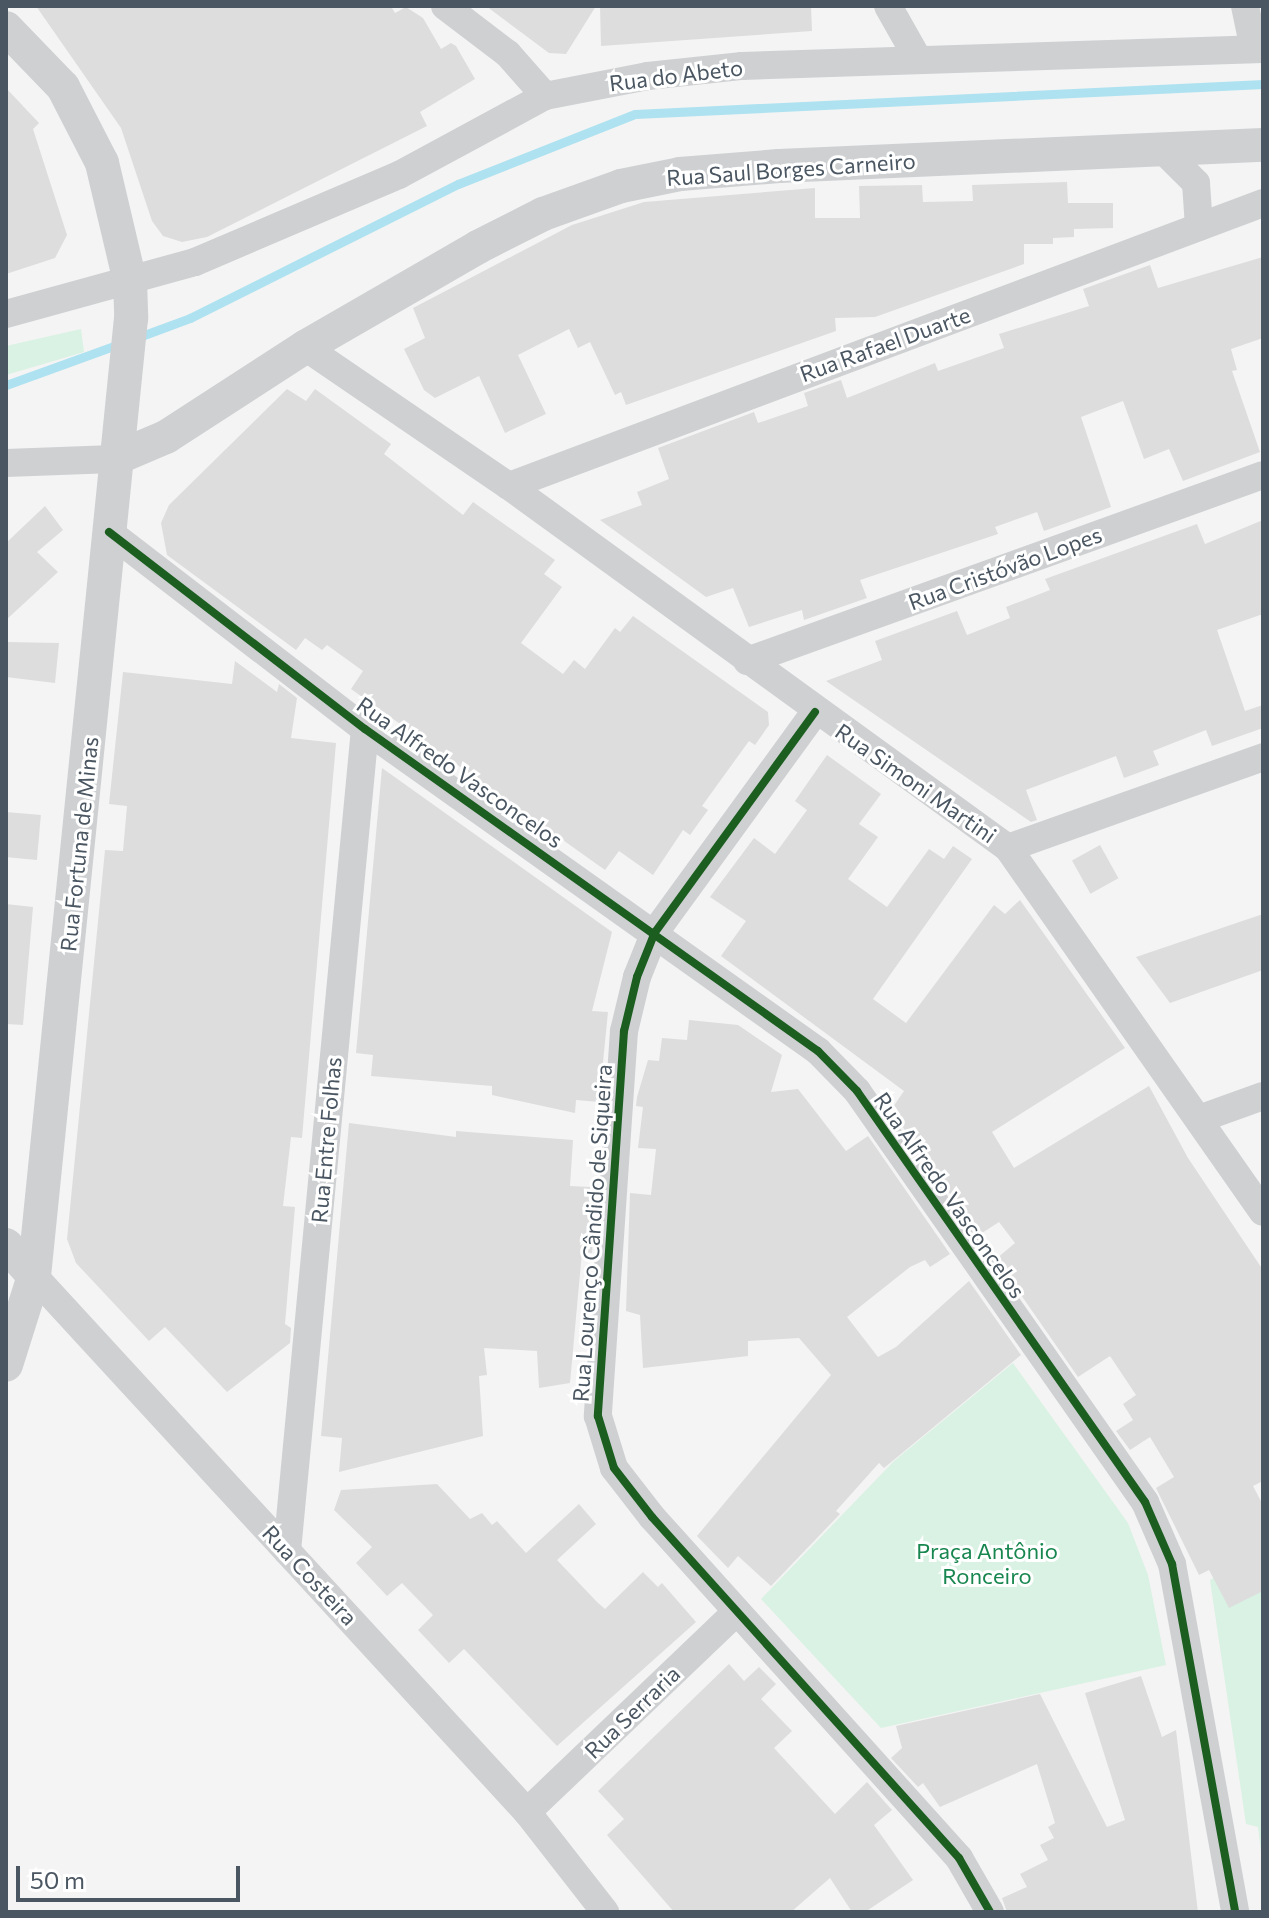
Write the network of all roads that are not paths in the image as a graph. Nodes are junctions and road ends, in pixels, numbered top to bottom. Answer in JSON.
{"nodes":[{"id":1,"x":445,"y":6,"type":"edge"},
{"id":2,"x":888,"y":6,"type":"edge"},
{"id":3,"x":1245,"y":6,"type":"edge"},
{"id":4,"x":6,"y":28,"type":"edge"},
{"id":5,"x":1258,"y":49,"type":"edge"},
{"id":6,"x":918,"y":59,"type":"junction"},
{"id":7,"x":545,"y":96,"type":"junction"},
{"id":8,"x":1263,"y":145,"type":"edge"},
{"id":9,"x":1162,"y":149,"type":"junction"},
{"id":10,"x":1263,"y":203,"type":"edge"},
{"id":11,"x":1199,"y":227,"type":"junction"},
{"id":12,"x":130,"y":281,"type":"junction"},
{"id":13,"x":6,"y":314,"type":"edge"},
{"id":14,"x":305,"y":347,"type":"junction"},
{"id":15,"x":114,"y":459,"type":"junction"},
{"id":16,"x":6,"y":463,"type":"edge"},
{"id":17,"x":1263,"y":475,"type":"edge"},
{"id":18,"x":509,"y":486,"type":"junction"},
{"id":19,"x":109,"y":532,"type":"junction"},
{"id":20,"x":747,"y":661,"type":"junction"},
{"id":21,"x":815,"y":712,"type":"junction"},
{"id":22,"x":365,"y":729,"type":"junction"},
{"id":23,"x":1263,"y":757,"type":"edge"},
{"id":24,"x":1008,"y":848,"type":"junction"},
{"id":25,"x":655,"y":932,"type":"junction"},
{"id":26,"x":1263,"y":1096,"type":"edge"},
{"id":27,"x":1199,"y":1119,"type":"junction"},
{"id":28,"x":1263,"y":1212,"type":"edge"},
{"id":29,"x":6,"y":1245,"type":"edge"},
{"id":30,"x":34,"y":1276,"type":"junction"},
{"id":31,"x":6,"y":1365,"type":"edge"},
{"id":32,"x":287,"y":1551,"type":"junction"},
{"id":33,"x":736,"y":1612,"type":"junction"},
{"id":34,"x":527,"y":1812,"type":"junction"},
{"id":35,"x":605,"y":1912,"type":"edge"},
{"id":36,"x":990,"y":1912,"type":"edge"},
{"id":37,"x":1235,"y":1912,"type":"edge"}],
"edges":[{"from":1,"to":7,"type":"street"},
{"from":2,"to":6,"type":"street"},
{"from":3,"to":5,"type":"street"},
{"from":4,"to":12,"type":"street"},
{"from":5,"to":6,"type":"street","name":"Rua do Abeto"},
{"from":6,"to":7,"type":"street","name":"Rua do Abeto"},
{"from":7,"to":12,"type":"street","name":"Rua do Abeto"},
{"from":8,"to":9,"type":"street","name":"Rua Saul Borges Carneiro"},
{"from":9,"to":11,"type":"street"},
{"from":9,"to":14,"type":"street","name":"Rua Saul Borges Carneiro"},
{"from":10,"to":11,"type":"street","name":"Rua Rafael Duarte"},
{"from":11,"to":18,"type":"street","name":"Rua Rafael Duarte"},
{"from":12,"to":13,"type":"street","name":"Rua do Abeto"},
{"from":12,"to":15,"type":"street","name":"Rua Fortuna de Minas"},
{"from":14,"to":15,"type":"street","name":"Rua Saul Borges Carneiro"},
{"from":14,"to":18,"type":"street","name":"Rua Simoni Martini"},
{"from":15,"to":16,"type":"street","name":"Rua Saul Borges Carneiro"},
{"from":15,"to":19,"type":"street","name":"Rua Fortuna de Minas"},
{"from":17,"to":20,"type":"street","name":"Rua Cristóvão Lopes"},
{"from":18,"to":20,"type":"street","name":"Rua Simoni Martini"},
{"from":19,"to":22,"type":"street","name":"Rua Alfredo Vasconcelos"},
{"from":19,"to":30,"type":"street","name":"Rua Fortuna de Minas"},
{"from":20,"to":21,"type":"street","name":"Rua Simoni Martini"},
{"from":21,"to":24,"type":"street","name":"Rua Simoni Martini"},
{"from":21,"to":25,"type":"street","name":"Rua Lourenço Cândido de Siqueira"},
{"from":22,"to":25,"type":"street","name":"Rua Alfredo Vasconcelos"},
{"from":22,"to":32,"type":"street","name":"Rua Entre Folhas"},
{"from":23,"to":24,"type":"street"},
{"from":24,"to":27,"type":"street","name":"Rua Simoni Martini"},
{"from":25,"to":33,"type":"street","name":"Rua Lourenço Cândido de Siqueira"},
{"from":25,"to":37,"type":"street","name":"Rua Alfredo Vasconcelos"},
{"from":26,"to":27,"type":"street"},
{"from":27,"to":28,"type":"street","name":"Rua Simoni Martini"},
{"from":29,"to":30,"type":"street","name":"Rua Costeira"},
{"from":30,"to":31,"type":"street","name":"Rua Fortuna de Minas"},
{"from":30,"to":32,"type":"street","name":"Rua Costeira"},
{"from":32,"to":34,"type":"street","name":"Rua Costeira"},
{"from":33,"to":34,"type":"street","name":"Rua Serraria"},
{"from":33,"to":36,"type":"street","name":"Rua Lourenço Cândido de Siqueira"},
{"from":34,"to":35,"type":"street","name":"Rua Costeira"}]}
